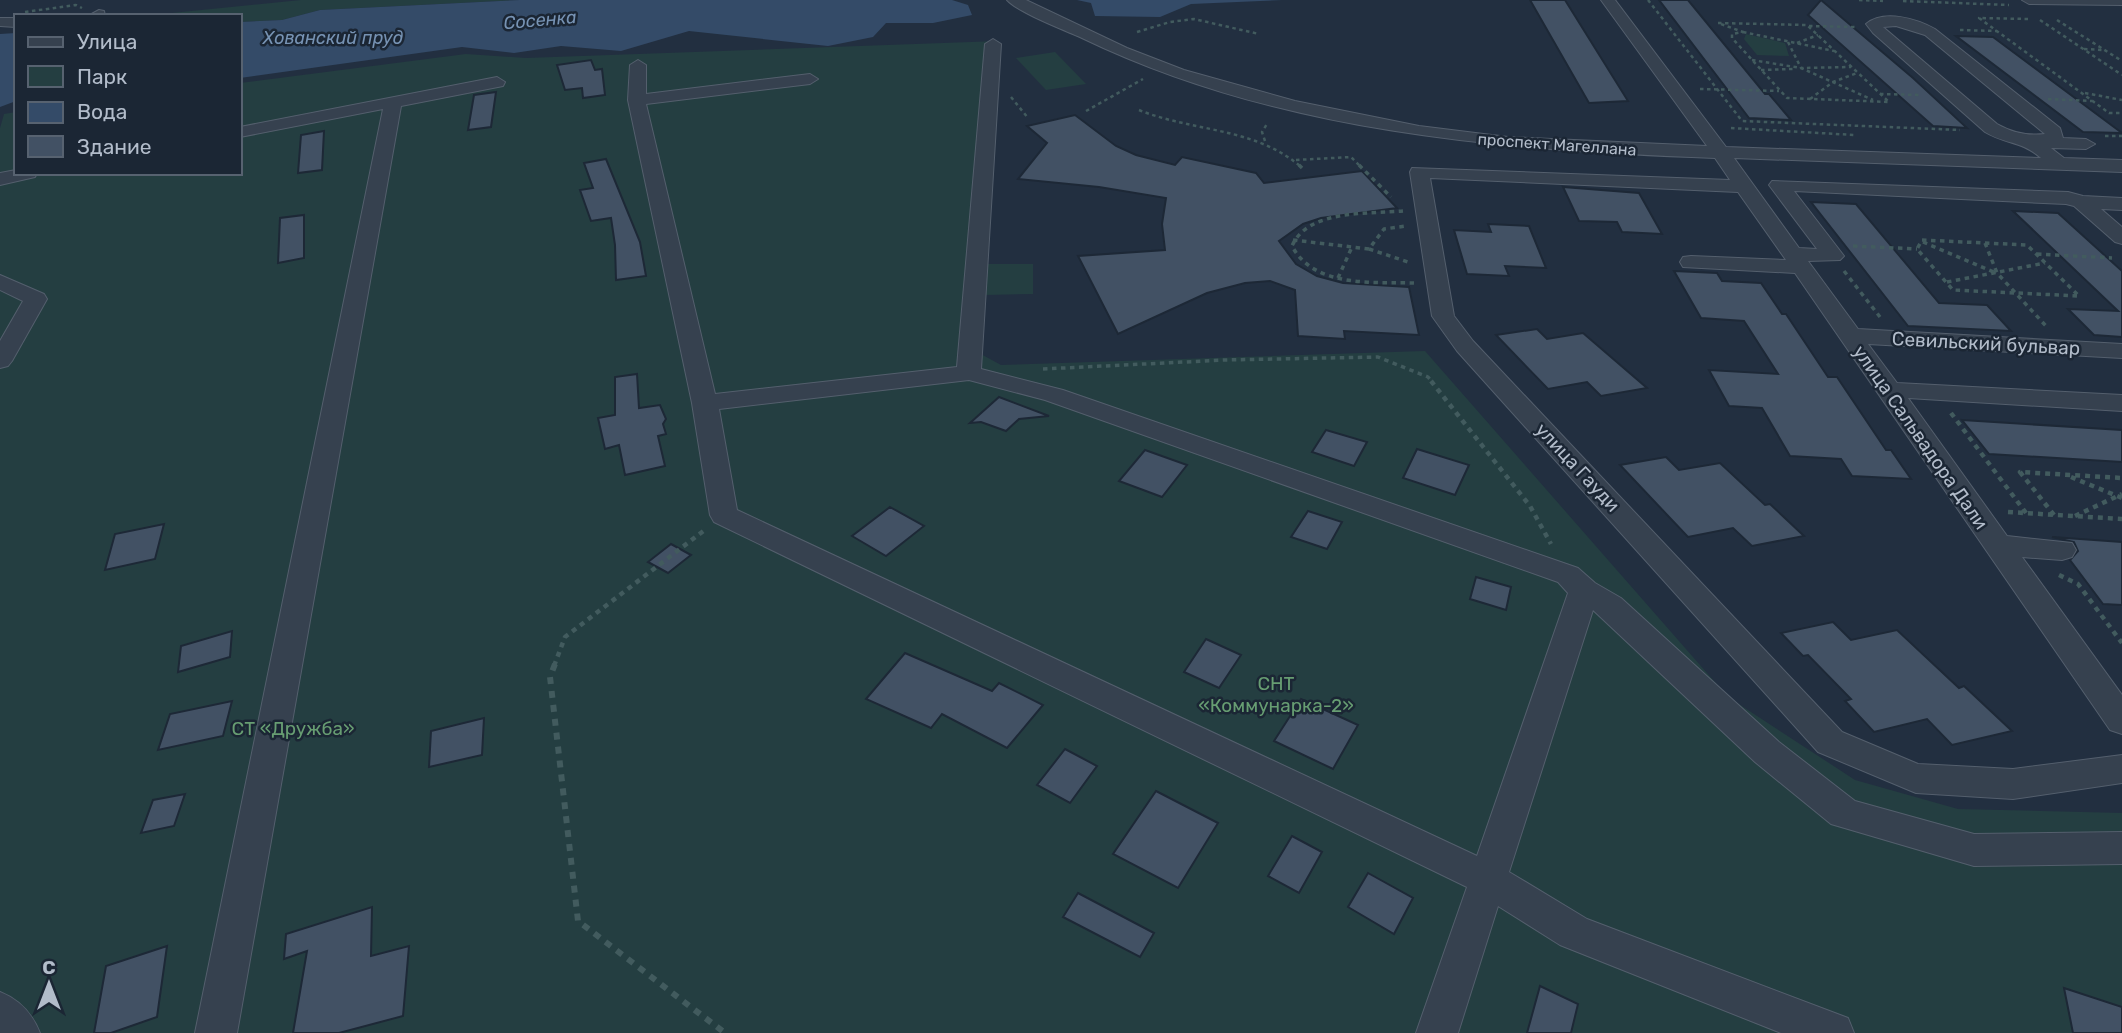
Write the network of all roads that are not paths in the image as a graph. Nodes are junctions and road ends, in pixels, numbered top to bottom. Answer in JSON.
{"nodes":[{"id":1,"x":1014,"y":0,"type":"edge"},
{"id":2,"x":1608,"y":0,"type":"edge"},
{"id":3,"x":2024,"y":2,"type":"edge"},
{"id":4,"x":2119,"y":4,"type":"edge"},
{"id":5,"x":993,"y":44,"type":"dead end"},
{"id":6,"x":638,"y":65,"type":"dead end"},
{"id":7,"x":810,"y":79,"type":"dead end"},
{"id":8,"x":497,"y":82,"type":"dead end"},
{"id":9,"x":637,"y":100,"type":"junction"},
{"id":10,"x":393,"y":103,"type":"junction"},
{"id":11,"x":242,"y":132,"type":"edge"},
{"id":12,"x":2032,"y":141,"type":"junction"},
{"id":13,"x":2086,"y":144,"type":"dead end"},
{"id":14,"x":1414,"y":150,"type":"junction"},
{"id":15,"x":1721,"y":153,"type":"junction"},
{"id":16,"x":2058,"y":163,"type":"junction"},
{"id":17,"x":2122,"y":166,"type":"edge"},
{"id":18,"x":19,"y":175,"type":"edge"},
{"id":19,"x":0,"y":179,"type":"edge"},
{"id":20,"x":1744,"y":186,"type":"junction"},
{"id":21,"x":2081,"y":202,"type":"junction"},
{"id":22,"x":2122,"y":204,"type":"edge"},
{"id":23,"x":2119,"y":248,"type":"edge"},
{"id":24,"x":1797,"y":261,"type":"junction"},
{"id":25,"x":1691,"y":262,"type":"dead end"},
{"id":26,"x":0,"y":282,"type":"edge"},
{"id":27,"x":1850,"y":336,"type":"junction"},
{"id":28,"x":2122,"y":351,"type":"edge"},
{"id":29,"x":0,"y":360,"type":"edge"},
{"id":30,"x":969,"y":373,"type":"junction"},
{"id":31,"x":1888,"y":390,"type":"junction"},
{"id":32,"x":705,"y":402,"type":"junction"},
{"id":33,"x":2122,"y":402,"type":"edge"},
{"id":34,"x":1998,"y":545,"type":"junction"},
{"id":35,"x":2054,"y":559,"type":"road end"},
{"id":36,"x":1576,"y":583,"type":"junction"},
{"id":37,"x":2122,"y":721,"type":"edge"},
{"id":38,"x":2122,"y":769,"type":"edge"},
{"id":39,"x":2122,"y":848,"type":"edge"},
{"id":40,"x":1489,"y":880,"type":"junction"},
{"id":41,"x":0,"y":1012,"type":"edge"},
{"id":42,"x":19,"y":1033,"type":"edge"},
{"id":43,"x":216,"y":1033,"type":"edge"},
{"id":44,"x":1437,"y":1033,"type":"edge"},
{"id":45,"x":1833,"y":1033,"type":"edge"}],
"edges":[{"from":1,"to":14,"type":"street","name":"проспект Магеллана"},
{"from":2,"to":15,"type":"street","name":"улица Сальвадора Дали"},
{"from":3,"to":4,"type":"street"},
{"from":5,"to":30,"type":"street"},
{"from":6,"to":9,"type":"street"},
{"from":7,"to":9,"type":"street"},
{"from":8,"to":10,"type":"street"},
{"from":9,"to":32,"type":"street"},
{"from":10,"to":11,"type":"street"},
{"from":10,"to":43,"type":"street"},
{"from":12,"to":12,"type":"street"},
{"from":12,"to":13,"type":"street"},
{"from":12,"to":16,"type":"street"},
{"from":14,"to":15,"type":"street","name":"проспект Магеллана"},
{"from":14,"to":20,"type":"street"},
{"from":14,"to":38,"type":"street","name":"улица Гауди"},
{"from":15,"to":16,"type":"street","name":"проспект Магеллана"},
{"from":15,"to":20,"type":"street","name":"улица Сальвадора Дали"},
{"from":16,"to":17,"type":"street","name":"проспект Магеллана"},
{"from":18,"to":19,"type":"street"},
{"from":20,"to":24,"type":"street","name":"улица Сальвадора Дали"},
{"from":21,"to":22,"type":"street"},
{"from":21,"to":23,"type":"street"},
{"from":21,"to":24,"type":"street"},
{"from":24,"to":25,"type":"street"},
{"from":24,"to":27,"type":"street","name":"улица Сальвадора Дали"},
{"from":26,"to":29,"type":"street"},
{"from":27,"to":28,"type":"street","name":"Севильский бульвар"},
{"from":27,"to":31,"type":"street","name":"улица Сальвадора Дали"},
{"from":30,"to":32,"type":"street"},
{"from":30,"to":36,"type":"street"},
{"from":31,"to":33,"type":"street"},
{"from":31,"to":34,"type":"street","name":"улица Сальвадора Дали"},
{"from":32,"to":40,"type":"street"},
{"from":34,"to":35,"type":"street"},
{"from":34,"to":37,"type":"street","name":"улица Сальвадора Дали"},
{"from":36,"to":39,"type":"street"},
{"from":36,"to":40,"type":"street"},
{"from":40,"to":44,"type":"street"},
{"from":40,"to":45,"type":"street"},
{"from":41,"to":42,"type":"street"}]}
